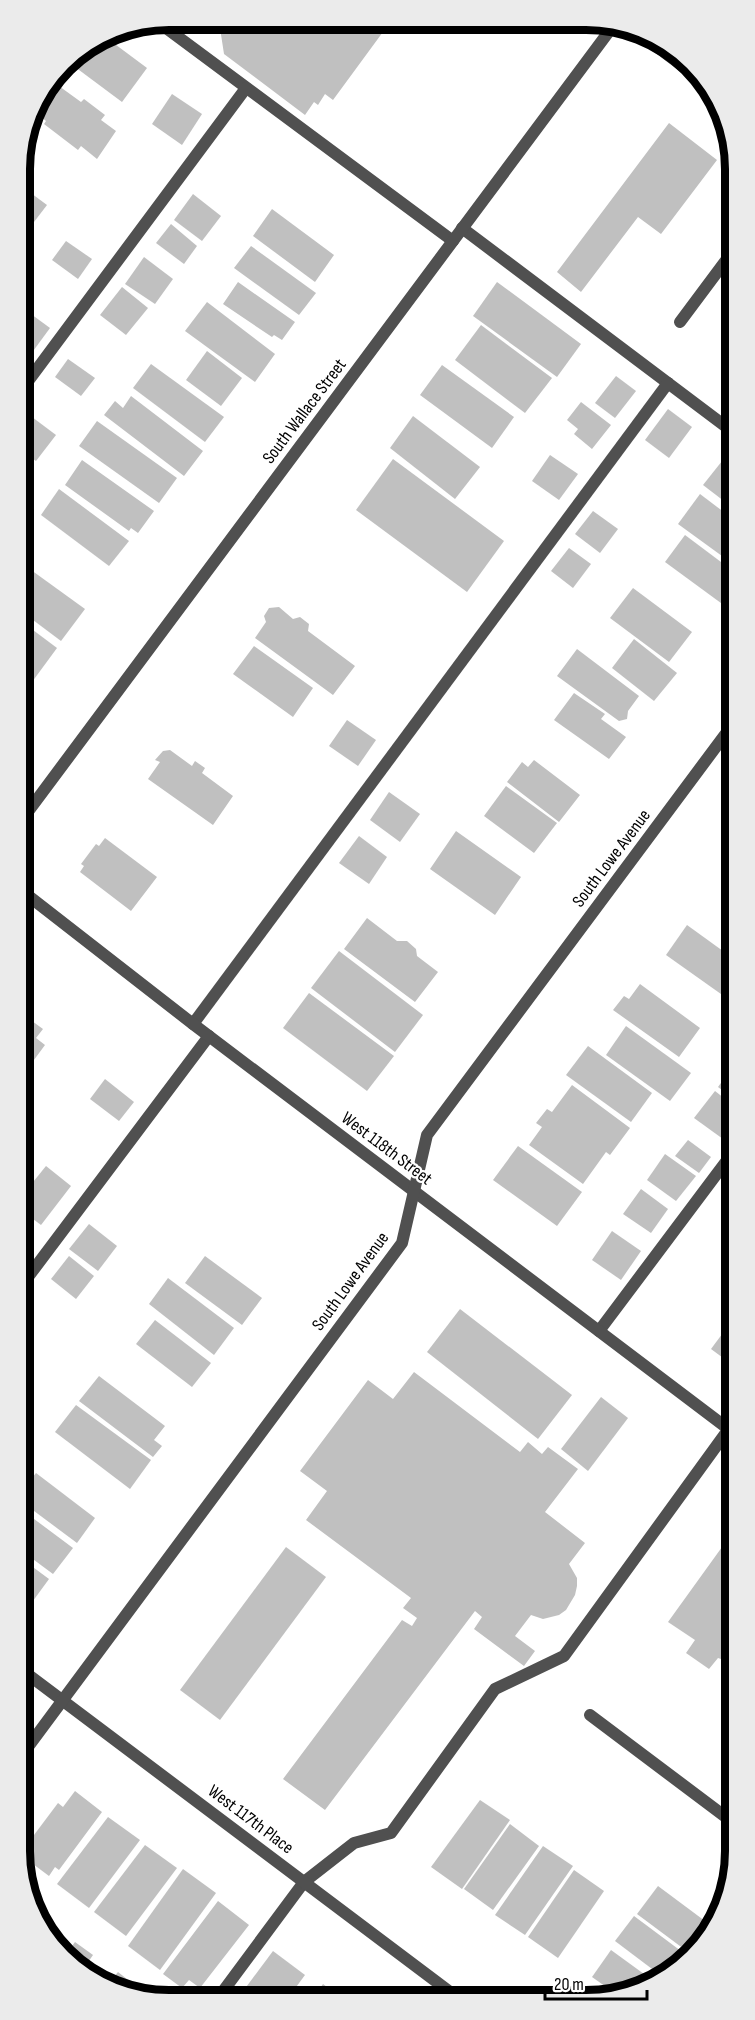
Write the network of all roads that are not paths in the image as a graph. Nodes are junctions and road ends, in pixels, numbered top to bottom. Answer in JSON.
{"nodes":[{"id":1,"x":169,"y":30,"type":"edge"},
{"id":2,"x":609,"y":32,"type":"edge"},
{"id":3,"x":246,"y":88,"type":"junction"},
{"id":4,"x":462,"y":228,"type":"junction"},
{"id":5,"x":453,"y":241,"type":"junction"},
{"id":6,"x":725,"y":262,"type":"edge"},
{"id":7,"x":680,"y":322,"type":"dead end"},
{"id":8,"x":30,"y":379,"type":"edge"},
{"id":9,"x":668,"y":383,"type":"junction"},
{"id":10,"x":725,"y":426,"type":"edge"},
{"id":11,"x":725,"y":736,"type":"edge"},
{"id":12,"x":30,"y":810,"type":"edge"},
{"id":13,"x":30,"y":897,"type":"edge"},
{"id":14,"x":193,"y":1024,"type":"junction"},
{"id":15,"x":209,"y":1036,"type":"junction"},
{"id":16,"x":725,"y":1163,"type":"edge"},
{"id":17,"x":414,"y":1191,"type":"junction"},
{"id":18,"x":30,"y":1274,"type":"edge"},
{"id":19,"x":599,"y":1331,"type":"junction"},
{"id":20,"x":725,"y":1427,"type":"edge"},
{"id":21,"x":725,"y":1440,"type":"edge"},
{"id":22,"x":30,"y":1676,"type":"edge"},
{"id":23,"x":63,"y":1700,"type":"junction"},
{"id":24,"x":590,"y":1715,"type":"dead end"},
{"id":25,"x":30,"y":1744,"type":"edge"},
{"id":26,"x":725,"y":1816,"type":"edge"},
{"id":27,"x":304,"y":1882,"type":"junction"},
{"id":28,"x":224,"y":1990,"type":"edge"},
{"id":29,"x":447,"y":1990,"type":"edge"}],
"edges":[{"from":1,"to":3,"type":"street"},
{"from":2,"to":4,"type":"street","name":"South Wallace Street"},
{"from":3,"to":5,"type":"street"},
{"from":3,"to":8,"type":"street"},
{"from":4,"to":5,"type":"street","name":"South Wallace Street"},
{"from":4,"to":9,"type":"street"},
{"from":5,"to":12,"type":"street","name":"South Wallace Street"},
{"from":6,"to":7,"type":"street"},
{"from":9,"to":10,"type":"street"},
{"from":9,"to":14,"type":"street"},
{"from":11,"to":17,"type":"street","name":"South Lowe Avenue"},
{"from":13,"to":14,"type":"street","name":"West 118th Street"},
{"from":14,"to":15,"type":"street","name":"West 118th Street"},
{"from":15,"to":17,"type":"street","name":"West 118th Street"},
{"from":15,"to":18,"type":"street"},
{"from":16,"to":19,"type":"street"},
{"from":17,"to":19,"type":"street","name":"West 118th Street"},
{"from":17,"to":23,"type":"street","name":"South Lowe Avenue"},
{"from":19,"to":20,"type":"street","name":"West 118th Street"},
{"from":21,"to":27,"type":"street"},
{"from":22,"to":23,"type":"street","name":"West 117th Place"},
{"from":23,"to":25,"type":"street","name":"South Lowe Avenue"},
{"from":23,"to":27,"type":"street","name":"West 117th Place"},
{"from":24,"to":26,"type":"street"},
{"from":27,"to":28,"type":"street"},
{"from":27,"to":29,"type":"street","name":"West 117th Place"}]}
